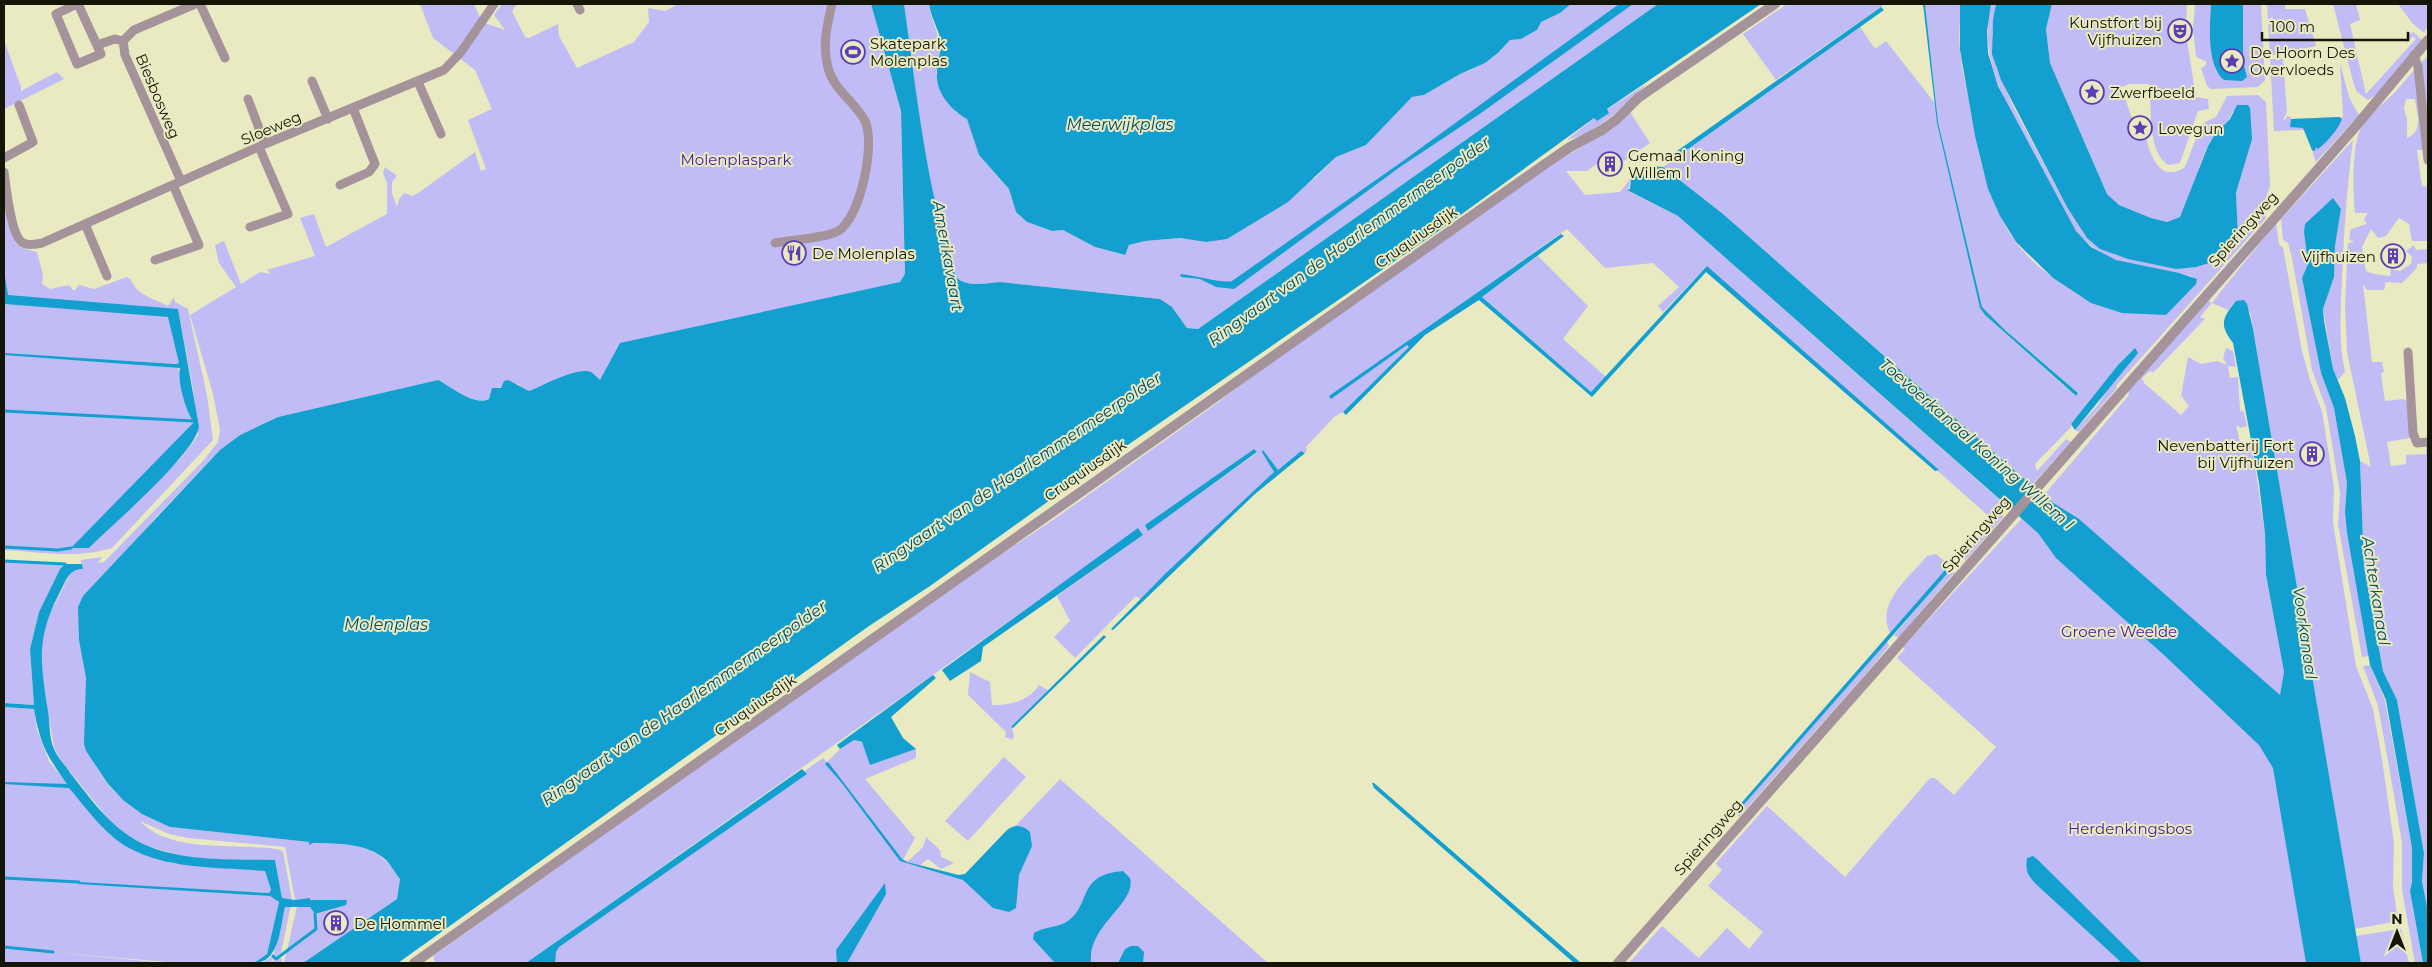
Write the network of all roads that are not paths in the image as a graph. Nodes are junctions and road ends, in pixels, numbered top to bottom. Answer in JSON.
{"nodes":[{"id":1,"x":77,"y":4,"type":"edge"},
{"id":2,"x":196,"y":4,"type":"edge"},
{"id":3,"x":200,"y":4,"type":"edge"},
{"id":4,"x":494,"y":4,"type":"edge"},
{"id":5,"x":832,"y":4,"type":"edge"},
{"id":6,"x":1775,"y":4,"type":"edge"},
{"id":7,"x":2428,"y":40,"type":"edge"},
{"id":8,"x":122,"y":41,"type":"junction"},
{"id":9,"x":97,"y":46,"type":"junction"},
{"id":10,"x":2414,"y":55,"type":"junction"},
{"id":11,"x":225,"y":58,"type":"dead end"},
{"id":12,"x":312,"y":81,"type":"dead end"},
{"id":13,"x":418,"y":82,"type":"junction"},
{"id":14,"x":248,"y":99,"type":"dead end"},
{"id":15,"x":19,"y":105,"type":"dead end"},
{"id":16,"x":353,"y":108,"type":"junction"},
{"id":17,"x":328,"y":119,"type":"junction"},
{"id":18,"x":440,"y":134,"type":"dead end"},
{"id":19,"x":262,"y":146,"type":"junction"},
{"id":20,"x":4,"y":158,"type":"edge"},
{"id":21,"x":2428,"y":160,"type":"edge"},
{"id":22,"x":4,"y":172,"type":"edge"},
{"id":23,"x":177,"y":183,"type":"junction"},
{"id":24,"x":340,"y":185,"type":"dead end"},
{"id":25,"x":85,"y":224,"type":"junction"},
{"id":26,"x":250,"y":227,"type":"dead end"},
{"id":27,"x":774,"y":243,"type":"dead end"},
{"id":28,"x":156,"y":260,"type":"dead end"},
{"id":29,"x":107,"y":276,"type":"dead end"},
{"id":30,"x":2408,"y":352,"type":"dead end"},
{"id":31,"x":2428,"y":442,"type":"edge"},
{"id":32,"x":414,"y":963,"type":"edge"},
{"id":33,"x":1618,"y":963,"type":"edge"}],
"edges":[{"from":1,"to":9,"type":"street"},
{"from":1,"to":9,"type":"street"},
{"from":2,"to":8,"type":"street","name":"Biesbosweg"},
{"from":3,"to":11,"type":"street"},
{"from":4,"to":13,"type":"street","name":"Sloeweg"},
{"from":5,"to":27,"type":"street"},
{"from":6,"to":32,"type":"street","name":"Cruquiusdijk"},
{"from":7,"to":10,"type":"street","name":"Spieringweg"},
{"from":8,"to":9,"type":"street"},
{"from":8,"to":23,"type":"street","name":"Biesbosweg"},
{"from":10,"to":21,"type":"street"},
{"from":10,"to":33,"type":"street","name":"Spieringweg"},
{"from":12,"to":17,"type":"street"},
{"from":13,"to":16,"type":"street","name":"Sloeweg"},
{"from":13,"to":18,"type":"street"},
{"from":14,"to":19,"type":"street"},
{"from":15,"to":20,"type":"street"},
{"from":16,"to":17,"type":"street","name":"Sloeweg"},
{"from":16,"to":24,"type":"street"},
{"from":17,"to":19,"type":"street","name":"Sloeweg"},
{"from":19,"to":23,"type":"street","name":"Sloeweg"},
{"from":19,"to":26,"type":"street"},
{"from":22,"to":25,"type":"street","name":"Sloeweg"},
{"from":23,"to":25,"type":"street","name":"Sloeweg"},
{"from":23,"to":28,"type":"street","name":"Biesbosweg"},
{"from":25,"to":29,"type":"street"},
{"from":30,"to":31,"type":"street"}]}
